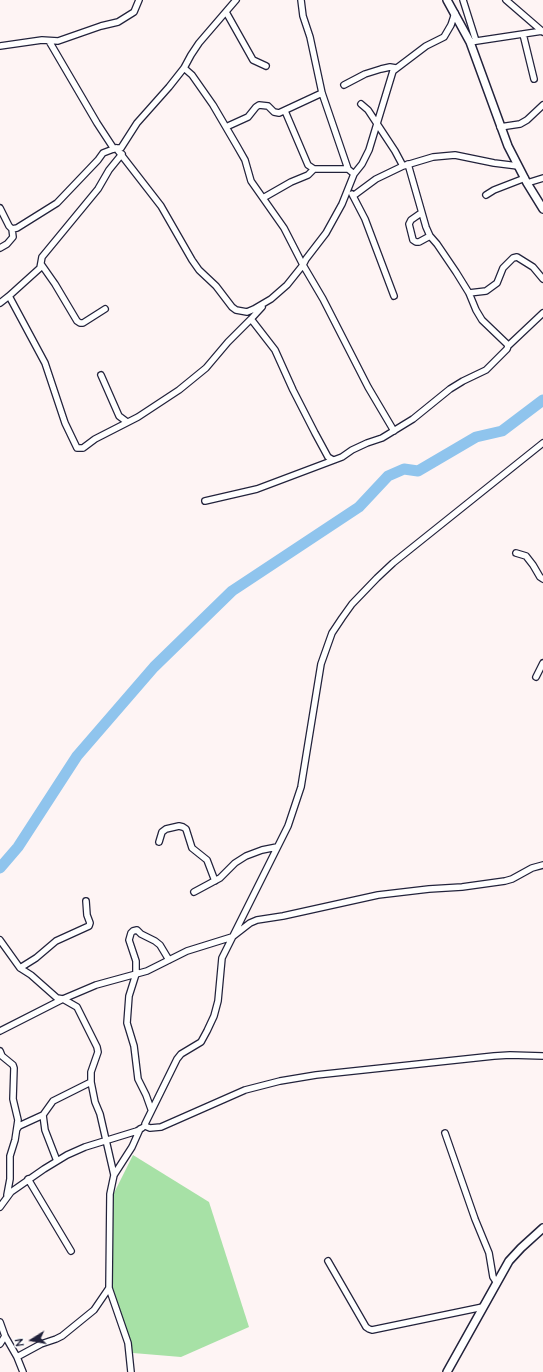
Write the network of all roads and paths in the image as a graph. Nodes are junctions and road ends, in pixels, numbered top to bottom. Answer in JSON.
{"nodes":[{"id":1,"x":139,"y":0,"type":"edge"},
{"id":2,"x":236,"y":0,"type":"edge"},
{"id":3,"x":300,"y":0,"type":"edge"},
{"id":4,"x":447,"y":0,"type":"edge"},
{"id":5,"x":463,"y":0,"type":"edge"},
{"id":6,"x":506,"y":0,"type":"edge"},
{"id":7,"x":226,"y":12,"type":"junction"},
{"id":8,"x":455,"y":13,"type":"junction"},
{"id":9,"x":542,"y":31,"type":"edge"},
{"id":10,"x":522,"y":34,"type":"junction"},
{"id":11,"x":49,"y":41,"type":"junction"},
{"id":12,"x":473,"y":41,"type":"junction"},
{"id":13,"x":0,"y":46,"type":"edge"},
{"id":14,"x":266,"y":66,"type":"dead end"},
{"id":15,"x":184,"y":68,"type":"junction"},
{"id":16,"x":396,"y":68,"type":"junction"},
{"id":17,"x":534,"y":79,"type":"dead end"},
{"id":18,"x":344,"y":85,"type":"dead end"},
{"id":19,"x":322,"y":93,"type":"junction"},
{"id":20,"x":361,"y":104,"type":"dead end"},
{"id":21,"x":543,"y":105,"type":"edge"},
{"id":22,"x":284,"y":111,"type":"junction"},
{"id":23,"x":377,"y":124,"type":"junction"},
{"id":24,"x":500,"y":126,"type":"junction"},
{"id":25,"x":226,"y":128,"type":"junction"},
{"id":26,"x":115,"y":148,"type":"junction"},
{"id":27,"x":122,"y":154,"type":"junction"},
{"id":28,"x":405,"y":165,"type":"junction"},
{"id":29,"x":518,"y":166,"type":"junction"},
{"id":30,"x":348,"y":168,"type":"junction"},
{"id":31,"x":314,"y":169,"type":"junction"},
{"id":32,"x":354,"y":174,"type":"junction"},
{"id":33,"x":543,"y":178,"type":"edge"},
{"id":34,"x":526,"y":180,"type":"junction"},
{"id":35,"x":348,"y":189,"type":"junction"},
{"id":36,"x":486,"y":195,"type":"dead end"},
{"id":37,"x":353,"y":196,"type":"junction"},
{"id":38,"x":263,"y":198,"type":"junction"},
{"id":39,"x":0,"y":208,"type":"edge"},
{"id":40,"x":543,"y":208,"type":"edge"},
{"id":41,"x":422,"y":213,"type":"junction"},
{"id":42,"x":12,"y":229,"type":"junction"},
{"id":43,"x":430,"y":236,"type":"junction"},
{"id":44,"x":0,"y":248,"type":"edge"},
{"id":45,"x":41,"y":264,"type":"junction"},
{"id":46,"x":303,"y":265,"type":"junction"},
{"id":47,"x":543,"y":278,"type":"edge"},
{"id":48,"x":469,"y":294,"type":"junction"},
{"id":49,"x":9,"y":296,"type":"junction"},
{"id":50,"x":394,"y":296,"type":"dead end"},
{"id":51,"x":0,"y":303,"type":"edge"},
{"id":52,"x":263,"y":305,"type":"junction"},
{"id":53,"x":105,"y":309,"type":"dead end"},
{"id":54,"x":543,"y":312,"type":"edge"},
{"id":55,"x":251,"y":319,"type":"junction"},
{"id":56,"x":508,"y":346,"type":"junction"},
{"id":57,"x":101,"y":375,"type":"dead end"},
{"id":58,"x":127,"y":422,"type":"junction"},
{"id":59,"x":394,"y":431,"type":"junction"},
{"id":60,"x":543,"y":443,"type":"edge"},
{"id":61,"x":333,"y":460,"type":"junction"},
{"id":62,"x":205,"y":501,"type":"dead end"},
{"id":63,"x":516,"y":553,"type":"dead end"},
{"id":64,"x":543,"y":579,"type":"edge"},
{"id":65,"x":543,"y":663,"type":"edge"},
{"id":66,"x":536,"y":677,"type":"dead end"},
{"id":67,"x":159,"y":842,"type":"dead end"},
{"id":68,"x":277,"y":847,"type":"junction"},
{"id":69,"x":543,"y":865,"type":"edge"},
{"id":70,"x":215,"y":881,"type":"junction"},
{"id":71,"x":194,"y":892,"type":"dead end"},
{"id":72,"x":86,"y":901,"type":"dead end"},
{"id":73,"x":232,"y":937,"type":"junction"},
{"id":74,"x":0,"y":940,"type":"edge"},
{"id":75,"x":169,"y":960,"type":"junction"},
{"id":76,"x":20,"y":968,"type":"junction"},
{"id":77,"x":136,"y":974,"type":"junction"},
{"id":78,"x":63,"y":999,"type":"junction"},
{"id":79,"x":0,"y":1031,"type":"edge"},
{"id":80,"x":0,"y":1051,"type":"edge"},
{"id":81,"x":543,"y":1056,"type":"edge"},
{"id":82,"x":91,"y":1082,"type":"junction"},
{"id":83,"x":151,"y":1109,"type":"junction"},
{"id":84,"x":43,"y":1115,"type":"junction"},
{"id":85,"x":143,"y":1128,"type":"junction"},
{"id":86,"x":17,"y":1129,"type":"junction"},
{"id":87,"x":445,"y":1133,"type":"dead end"},
{"id":88,"x":107,"y":1140,"type":"junction"},
{"id":89,"x":57,"y":1161,"type":"junction"},
{"id":90,"x":114,"y":1175,"type":"junction"},
{"id":91,"x":28,"y":1179,"type":"junction"},
{"id":92,"x":7,"y":1196,"type":"junction"},
{"id":93,"x":0,"y":1207,"type":"edge"},
{"id":94,"x":543,"y":1228,"type":"edge"},
{"id":95,"x":71,"y":1251,"type":"dead end"},
{"id":96,"x":328,"y":1261,"type":"dead end"},
{"id":97,"x":497,"y":1283,"type":"junction"},
{"id":98,"x":110,"y":1288,"type":"junction"},
{"id":99,"x":484,"y":1307,"type":"junction"},
{"id":100,"x":0,"y":1322,"type":"edge"},
{"id":101,"x":5,"y":1336,"type":"junction"},
{"id":102,"x":0,"y":1344,"type":"edge"},
{"id":103,"x":17,"y":1357,"type":"junction"},
{"id":104,"x":23,"y":1372,"type":"edge"},
{"id":105,"x":131,"y":1372,"type":"edge"},
{"id":106,"x":447,"y":1372,"type":"edge"}],
"edges":[{"from":1,"to":11,"type":"street"},
{"from":2,"to":7,"type":"street"},
{"from":3,"to":19,"type":"street"},
{"from":4,"to":8,"type":"street"},
{"from":5,"to":12,"type":"street"},
{"from":6,"to":9,"type":"street"},
{"from":7,"to":14,"type":"street"},
{"from":7,"to":15,"type":"street"},
{"from":8,"to":12,"type":"street"},
{"from":8,"to":16,"type":"street"},
{"from":9,"to":10,"type":"street"},
{"from":10,"to":12,"type":"street"},
{"from":10,"to":17,"type":"street"},
{"from":11,"to":13,"type":"street"},
{"from":11,"to":26,"type":"street"},
{"from":12,"to":24,"type":"street"},
{"from":15,"to":25,"type":"street"},
{"from":15,"to":26,"type":"street"},
{"from":16,"to":18,"type":"street"},
{"from":16,"to":23,"type":"street"},
{"from":19,"to":22,"type":"street"},
{"from":19,"to":30,"type":"street"},
{"from":20,"to":23,"type":"street"},
{"from":21,"to":24,"type":"street"},
{"from":22,"to":25,"type":"street"},
{"from":22,"to":31,"type":"street"},
{"from":23,"to":28,"type":"street"},
{"from":23,"to":32,"type":"street"},
{"from":24,"to":29,"type":"street"},
{"from":25,"to":38,"type":"street"},
{"from":26,"to":27,"type":"street"},
{"from":26,"to":42,"type":"street"},
{"from":27,"to":45,"type":"street"},
{"from":27,"to":52,"type":"street"},
{"from":28,"to":29,"type":"street"},
{"from":28,"to":37,"type":"street"},
{"from":28,"to":41,"type":"street"},
{"from":29,"to":34,"type":"street"},
{"from":30,"to":31,"type":"street"},
{"from":30,"to":32,"type":"street"},
{"from":31,"to":38,"type":"street"},
{"from":32,"to":35,"type":"street"},
{"from":33,"to":34,"type":"street"},
{"from":34,"to":36,"type":"street"},
{"from":34,"to":40,"type":"street"},
{"from":35,"to":37,"type":"street"},
{"from":35,"to":46,"type":"street"},
{"from":37,"to":50,"type":"street"},
{"from":38,"to":46,"type":"street"},
{"from":39,"to":42,"type":"street"},
{"from":41,"to":43,"type":"street"},
{"from":41,"to":43,"type":"street"},
{"from":42,"to":44,"type":"street"},
{"from":43,"to":48,"type":"street"},
{"from":45,"to":49,"type":"street"},
{"from":45,"to":53,"type":"street"},
{"from":46,"to":52,"type":"street"},
{"from":46,"to":59,"type":"street"},
{"from":47,"to":48,"type":"street"},
{"from":48,"to":56,"type":"street"},
{"from":49,"to":51,"type":"street"},
{"from":49,"to":58,"type":"street"},
{"from":52,"to":55,"type":"street"},
{"from":54,"to":56,"type":"street"},
{"from":55,"to":58,"type":"street"},
{"from":55,"to":61,"type":"street"},
{"from":56,"to":59,"type":"street"},
{"from":57,"to":58,"type":"street"},
{"from":59,"to":61,"type":"street"},
{"from":60,"to":68,"type":"street"},
{"from":61,"to":62,"type":"street"},
{"from":63,"to":64,"type":"street"},
{"from":65,"to":66,"type":"street"},
{"from":67,"to":70,"type":"street"},
{"from":68,"to":70,"type":"street"},
{"from":68,"to":73,"type":"street"},
{"from":69,"to":73,"type":"street"},
{"from":70,"to":71,"type":"street"},
{"from":72,"to":76,"type":"street"},
{"from":73,"to":75,"type":"street"},
{"from":73,"to":83,"type":"street"},
{"from":74,"to":76,"type":"street"},
{"from":75,"to":77,"type":"street"},
{"from":75,"to":77,"type":"street"},
{"from":76,"to":78,"type":"street"},
{"from":77,"to":78,"type":"street"},
{"from":77,"to":83,"type":"street"},
{"from":78,"to":79,"type":"street"},
{"from":78,"to":82,"type":"street"},
{"from":80,"to":86,"type":"street"},
{"from":81,"to":85,"type":"street"},
{"from":82,"to":84,"type":"street"},
{"from":82,"to":88,"type":"street"},
{"from":83,"to":85,"type":"street"},
{"from":84,"to":86,"type":"street"},
{"from":84,"to":89,"type":"street"},
{"from":85,"to":88,"type":"street"},
{"from":85,"to":90,"type":"street"},
{"from":86,"to":92,"type":"street"},
{"from":87,"to":97,"type":"street"},
{"from":88,"to":89,"type":"street"},
{"from":88,"to":90,"type":"street"},
{"from":89,"to":91,"type":"street"},
{"from":90,"to":98,"type":"street"},
{"from":91,"to":92,"type":"street"},
{"from":91,"to":95,"type":"street"},
{"from":92,"to":93,"type":"street"},
{"from":94,"to":97,"type":"street"},
{"from":96,"to":99,"type":"street"},
{"from":97,"to":99,"type":"street"},
{"from":98,"to":103,"type":"street"},
{"from":98,"to":105,"type":"street"},
{"from":99,"to":106,"type":"street"},
{"from":100,"to":101,"type":"street"},
{"from":101,"to":102,"type":"street"},
{"from":101,"to":103,"type":"street"},
{"from":103,"to":104,"type":"street"}]}
